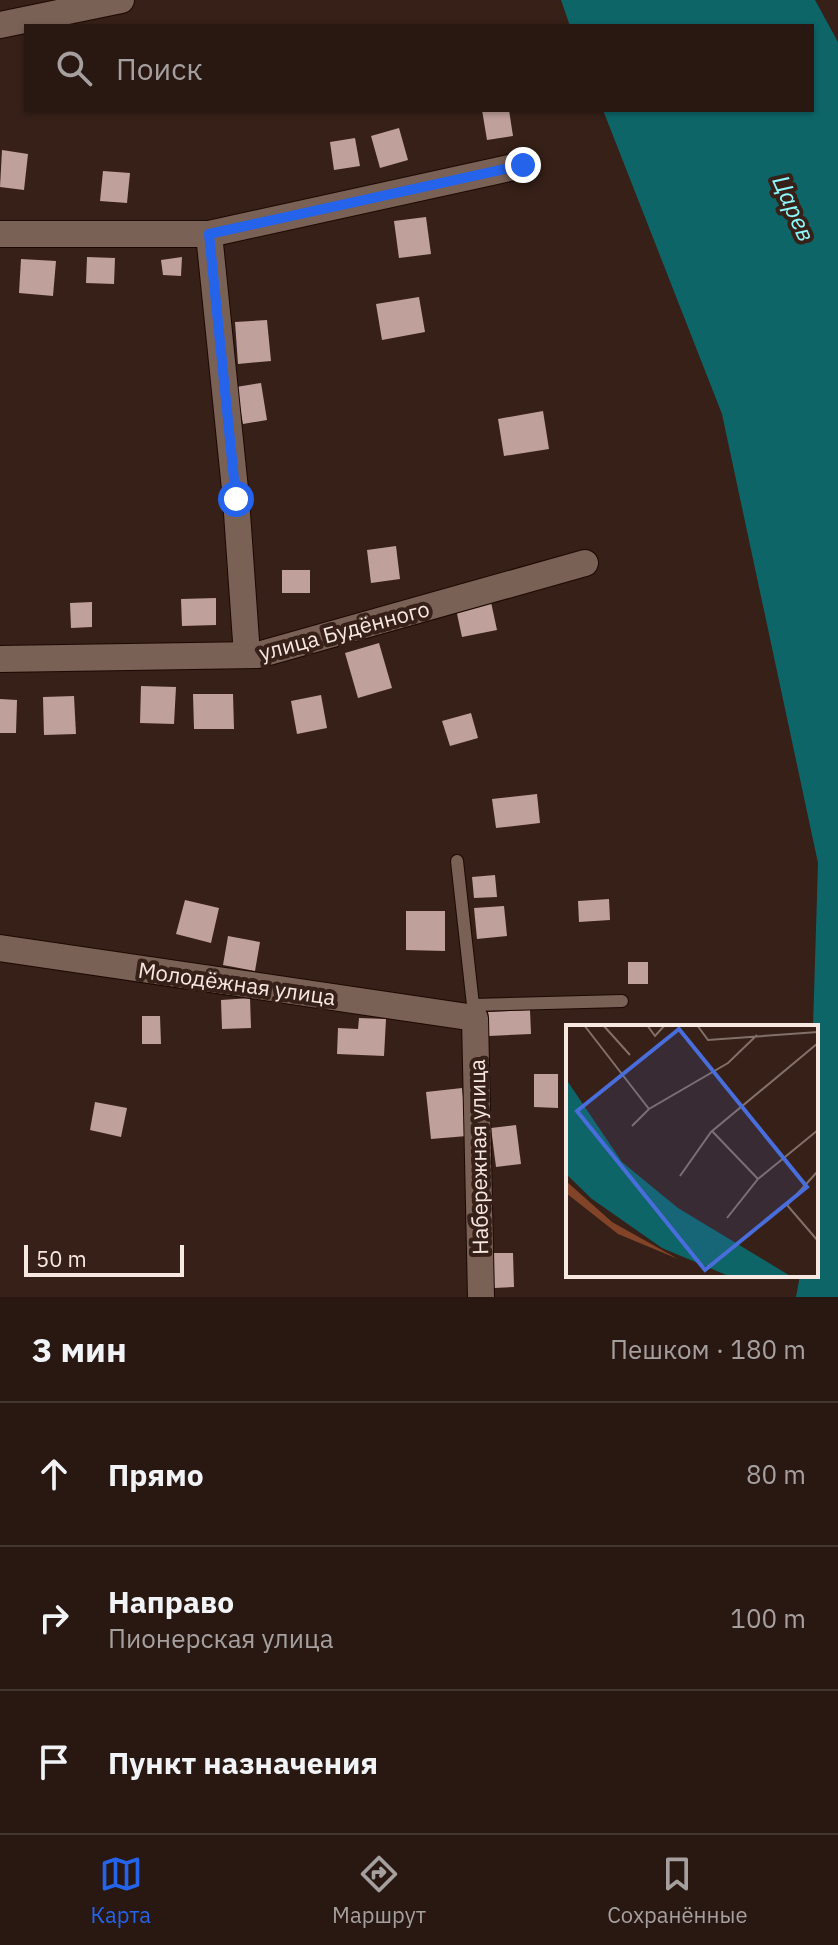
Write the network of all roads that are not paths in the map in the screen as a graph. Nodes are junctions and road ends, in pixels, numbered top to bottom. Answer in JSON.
{"nodes":[{"id":1,"x":121,"y":0,"type":"edge"},
{"id":2,"x":0,"y":25,"type":"edge"},
{"id":3,"x":523,"y":165,"type":"dead end"},
{"id":4,"x":0,"y":234,"type":"edge"},
{"id":5,"x":209,"y":234,"type":"junction"},
{"id":6,"x":585,"y":563,"type":"dead end"},
{"id":7,"x":247,"y":655,"type":"junction"},
{"id":8,"x":0,"y":659,"type":"edge"},
{"id":9,"x":457,"y":861,"type":"dead end"},
{"id":10,"x":0,"y":948,"type":"edge"},
{"id":11,"x":622,"y":1001,"type":"dead end"},
{"id":12,"x":474,"y":1012,"type":"junction"},
{"id":13,"x":481,"y":1297,"type":"edge"}],
"edges":[{"from":1,"to":2,"type":"street"},
{"from":3,"to":5,"type":"street"},
{"from":4,"to":5,"type":"street"},
{"from":5,"to":7,"type":"street"},
{"from":6,"to":7,"type":"street","name":"улица Будённого"},
{"from":7,"to":8,"type":"street","name":"улица Будённого"},
{"from":9,"to":12,"type":"lane"},
{"from":10,"to":12,"type":"street","name":"Молодёжная улица"},
{"from":11,"to":12,"type":"lane"},
{"from":12,"to":13,"type":"street","name":"Набережная улица"}]}
